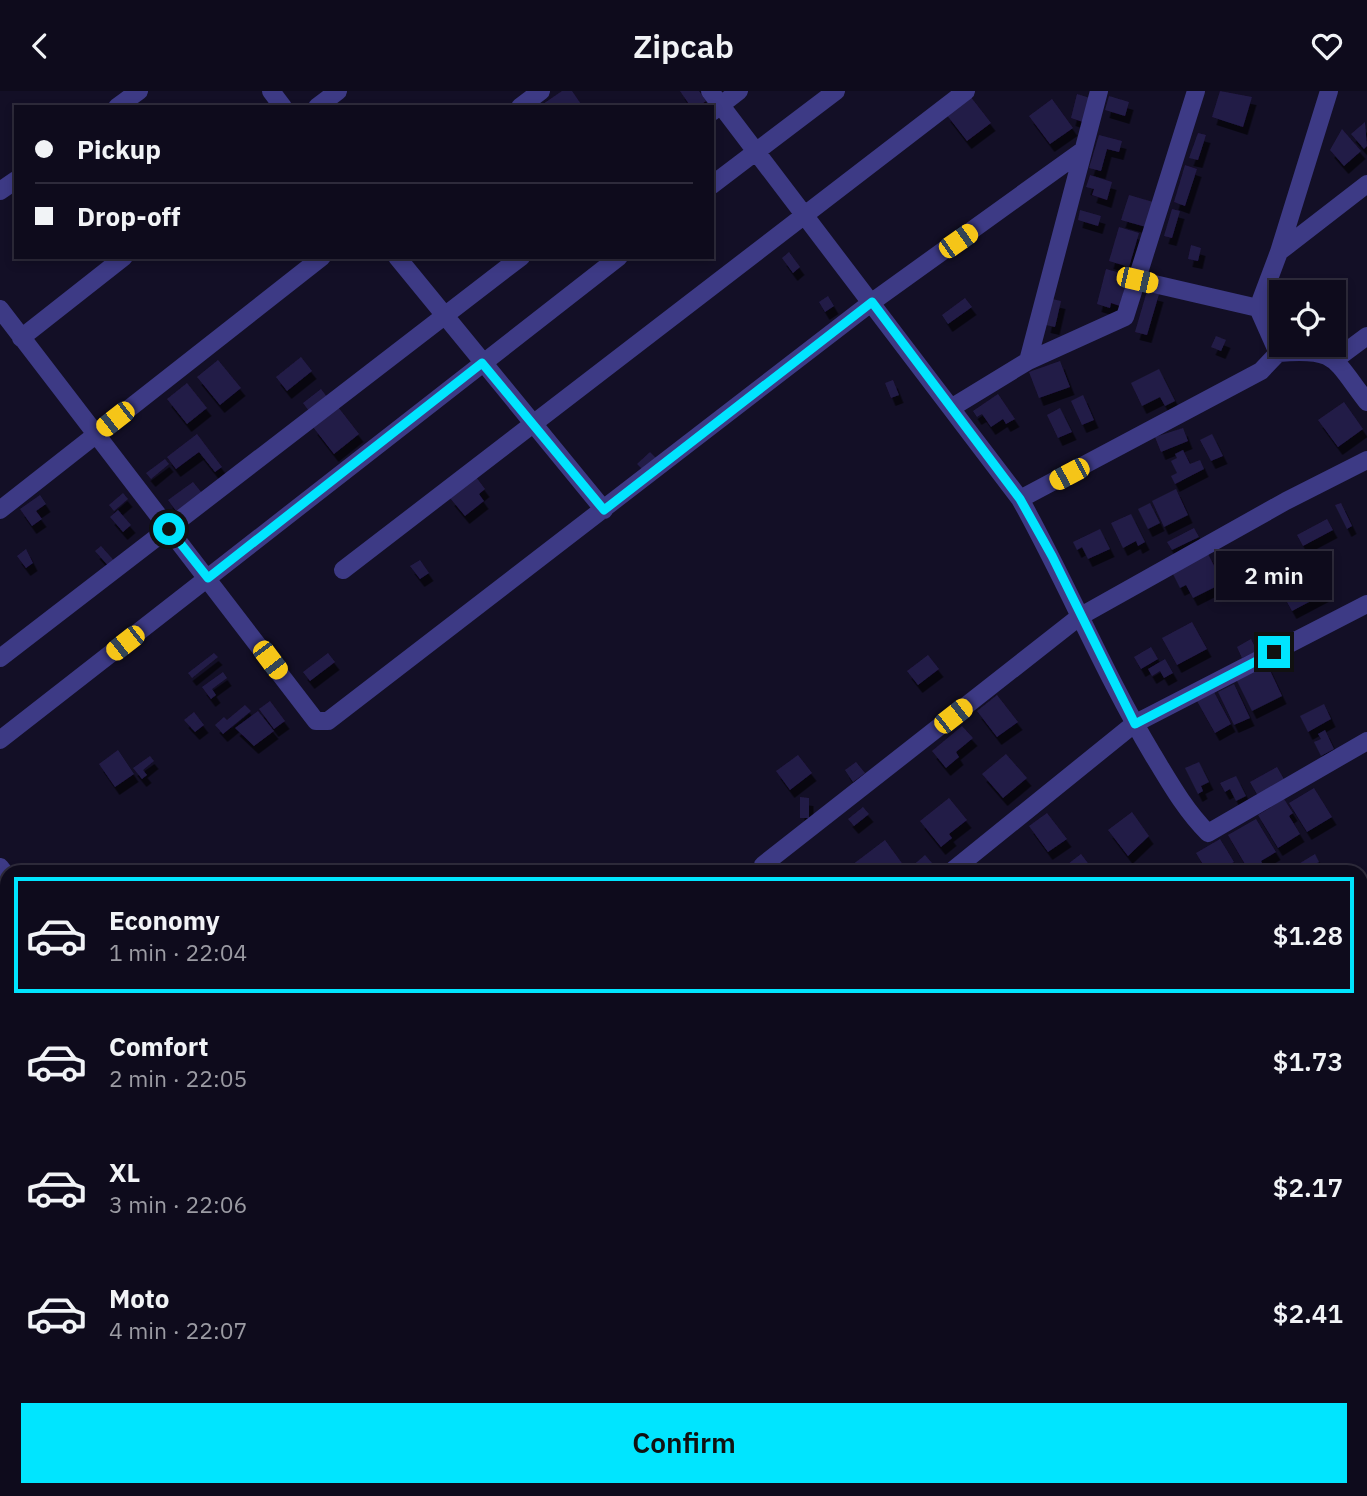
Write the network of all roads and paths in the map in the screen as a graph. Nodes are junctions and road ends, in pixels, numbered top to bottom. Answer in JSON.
{"nodes":[{"id":1,"x":139,"y":91,"type":"edge"},
{"id":2,"x":338,"y":91,"type":"edge"},
{"id":3,"x":541,"y":91,"type":"edge"},
{"id":4,"x":739,"y":91,"type":"edge"},
{"id":5,"x":836,"y":91,"type":"edge"},
{"id":6,"x":966,"y":91,"type":"edge"},
{"id":7,"x":1098,"y":91,"type":"edge"},
{"id":8,"x":1195,"y":91,"type":"edge"},
{"id":9,"x":1329,"y":91,"type":"edge"},
{"id":10,"x":715,"y":103,"type":"edge"},
{"id":11,"x":120,"y":105,"type":"edge"},
{"id":12,"x":320,"y":105,"type":"edge"},
{"id":13,"x":523,"y":105,"type":"edge"},
{"id":14,"x":756,"y":151,"type":"junction"},
{"id":15,"x":1082,"y":151,"type":"junction"},
{"id":16,"x":714,"y":183,"type":"edge"},
{"id":17,"x":1367,"y":184,"type":"edge"},
{"id":18,"x":806,"y":216,"type":"junction"},
{"id":19,"x":1279,"y":253,"type":"junction"},
{"id":20,"x":121,"y":259,"type":"edge"},
{"id":21,"x":319,"y":259,"type":"edge"},
{"id":22,"x":399,"y":259,"type":"edge"},
{"id":23,"x":518,"y":259,"type":"edge"},
{"id":24,"x":616,"y":259,"type":"edge"},
{"id":25,"x":1137,"y":280,"type":"junction"},
{"id":26,"x":872,"y":302,"type":"junction"},
{"id":27,"x":0,"y":309,"type":"edge"},
{"id":28,"x":1258,"y":309,"type":"junction"},
{"id":29,"x":444,"y":316,"type":"junction"},
{"id":30,"x":1269,"y":333,"type":"edge"},
{"id":31,"x":1367,"y":336,"type":"edge"},
{"id":32,"x":21,"y":338,"type":"junction"},
{"id":33,"x":1275,"y":357,"type":"edge"},
{"id":34,"x":1331,"y":357,"type":"edge"},
{"id":35,"x":1336,"y":359,"type":"junction"},
{"id":36,"x":1028,"y":361,"type":"junction"},
{"id":37,"x":482,"y":363,"type":"junction"},
{"id":38,"x":1367,"y":402,"type":"edge"},
{"id":39,"x":951,"y":408,"type":"junction"},
{"id":40,"x":532,"y":425,"type":"junction"},
{"id":41,"x":95,"y":436,"type":"junction"},
{"id":42,"x":1367,"y":460,"type":"edge"},
{"id":43,"x":1020,"y":499,"type":"junction"},
{"id":44,"x":0,"y":510,"type":"edge"},
{"id":45,"x":604,"y":510,"type":"junction"},
{"id":46,"x":169,"y":529,"type":"junction"},
{"id":47,"x":343,"y":570,"type":"dead end"},
{"id":48,"x":208,"y":578,"type":"junction"},
{"id":49,"x":1367,"y":604,"type":"edge"},
{"id":50,"x":1079,"y":617,"type":"junction"},
{"id":51,"x":0,"y":659,"type":"edge"},
{"id":52,"x":1135,"y":724,"type":"junction"},
{"id":53,"x":0,"y":740,"type":"edge"},
{"id":54,"x":1367,"y":741,"type":"edge"},
{"id":55,"x":763,"y":865,"type":"dead end"},
{"id":56,"x":959,"y":865,"type":"edge"}],
"edges":[{"from":1,"to":11,"type":"street"},
{"from":2,"to":12,"type":"street"},
{"from":3,"to":13,"type":"street"},
{"from":4,"to":10,"type":"street"},
{"from":5,"to":14,"type":"street"},
{"from":6,"to":18,"type":"street"},
{"from":7,"to":15,"type":"street"},
{"from":8,"to":25,"type":"street"},
{"from":9,"to":19,"type":"street"},
{"from":10,"to":14,"type":"street"},
{"from":14,"to":16,"type":"street"},
{"from":14,"to":18,"type":"street"},
{"from":15,"to":26,"type":"street"},
{"from":15,"to":36,"type":"street"},
{"from":17,"to":19,"type":"street"},
{"from":18,"to":26,"type":"street"},
{"from":18,"to":40,"type":"street"},
{"from":19,"to":28,"type":"street"},
{"from":20,"to":32,"type":"street"},
{"from":21,"to":41,"type":"street"},
{"from":22,"to":29,"type":"street"},
{"from":23,"to":29,"type":"street"},
{"from":24,"to":37,"type":"street"},
{"from":25,"to":28,"type":"street"},
{"from":25,"to":36,"type":"street"},
{"from":26,"to":39,"type":"street"},
{"from":26,"to":45,"type":"street"},
{"from":27,"to":32,"type":"street"},
{"from":28,"to":30,"type":"street"},
{"from":29,"to":37,"type":"street"},
{"from":29,"to":46,"type":"street"},
{"from":31,"to":35,"type":"street"},
{"from":32,"to":41,"type":"street"},
{"from":33,"to":43,"type":"street"},
{"from":34,"to":35,"type":"street"},
{"from":35,"to":38,"type":"street"},
{"from":36,"to":39,"type":"street"},
{"from":37,"to":40,"type":"street"},
{"from":37,"to":48,"type":"street"},
{"from":39,"to":43,"type":"street"},
{"from":40,"to":45,"type":"street"},
{"from":40,"to":47,"type":"street"},
{"from":41,"to":44,"type":"street"},
{"from":41,"to":46,"type":"street"},
{"from":42,"to":50,"type":"street"},
{"from":43,"to":50,"type":"street"},
{"from":45,"to":48,"type":"street"},
{"from":46,"to":48,"type":"street"},
{"from":46,"to":51,"type":"street"},
{"from":48,"to":53,"type":"street"},
{"from":49,"to":52,"type":"street"},
{"from":50,"to":52,"type":"street"},
{"from":50,"to":55,"type":"street"},
{"from":52,"to":54,"type":"street"},
{"from":52,"to":56,"type":"street"}]}
